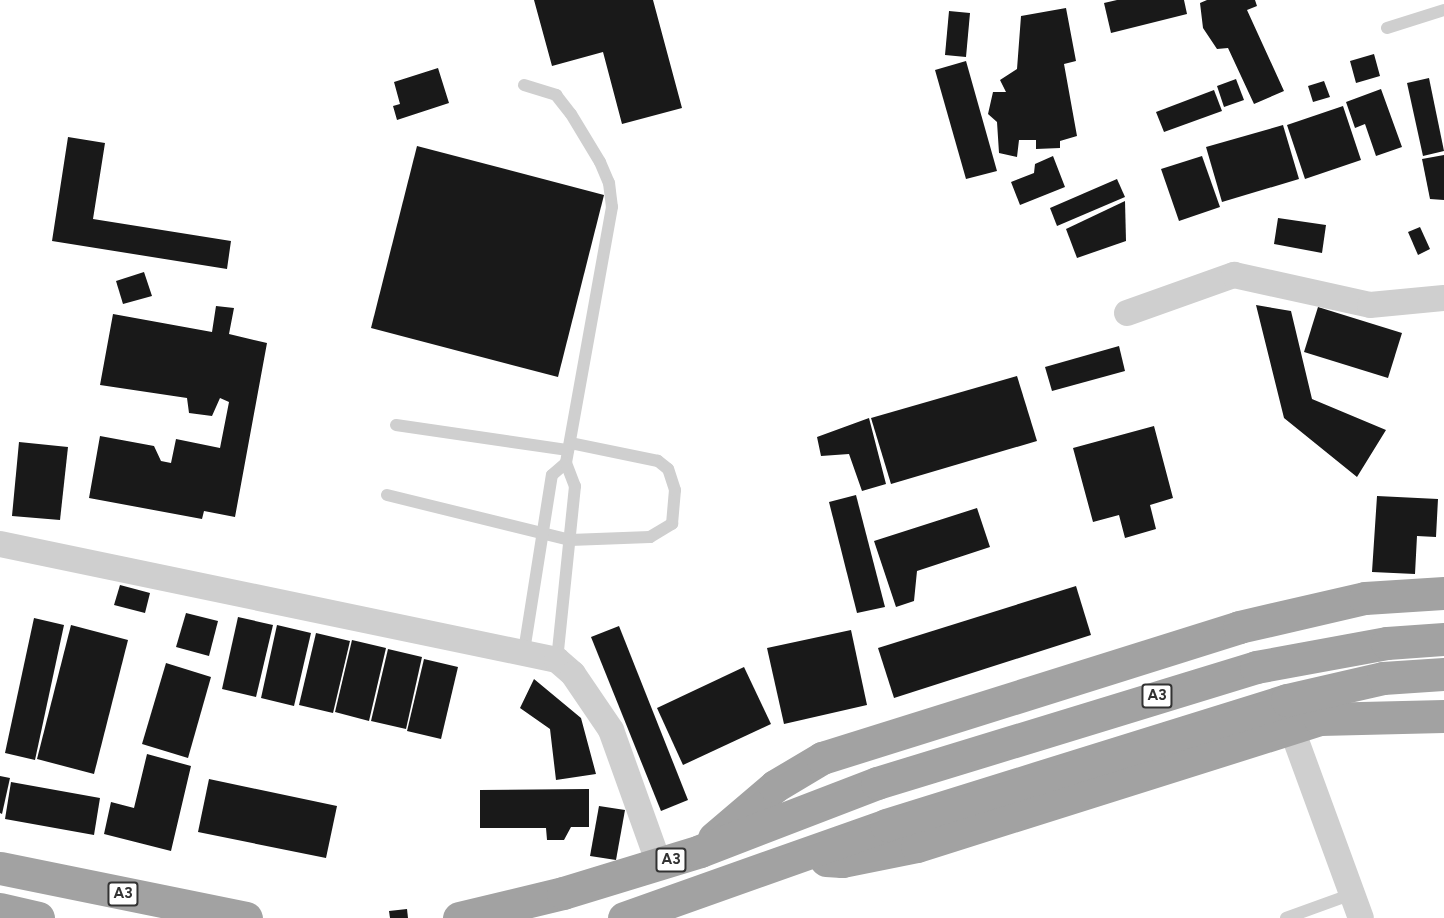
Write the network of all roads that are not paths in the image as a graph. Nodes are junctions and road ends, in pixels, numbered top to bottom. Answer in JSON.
{"nodes":[{"id":1,"x":1444,"y":10,"type":"edge"},
{"id":2,"x":1387,"y":28,"type":"dead end"},
{"id":3,"x":524,"y":85,"type":"dead end"},
{"id":4,"x":1444,"y":298,"type":"edge"},
{"id":5,"x":1128,"y":313,"type":"dead end"},
{"id":6,"x":396,"y":425,"type":"dead end"},
{"id":7,"x":569,"y":447,"type":"junction"},
{"id":8,"x":566,"y":464,"type":"junction"},
{"id":9,"x":387,"y":495,"type":"dead end"},
{"id":10,"x":543,"y":535,"type":"junction"},
{"id":11,"x":570,"y":540,"type":"junction"},
{"id":12,"x":0,"y":544,"type":"edge"},
{"id":13,"x":1444,"y":593,"type":"edge"},
{"id":14,"x":1444,"y":639,"type":"edge"},
{"id":15,"x":524,"y":651,"type":"junction"},
{"id":16,"x":557,"y":660,"type":"junction"},
{"id":17,"x":1444,"y":674,"type":"edge"},
{"id":18,"x":1444,"y":716,"type":"edge"},
{"id":19,"x":1291,"y":728,"type":"junction"},
{"id":20,"x":700,"y":851,"type":"junction"},
{"id":21,"x":797,"y":858,"type":"junction"},
{"id":22,"x":659,"y":864,"type":"junction"},
{"id":23,"x":0,"y":868,"type":"edge"},
{"id":24,"x":1352,"y":894,"type":"junction"},
{"id":25,"x":0,"y":909,"type":"edge"},
{"id":26,"x":38,"y":918,"type":"edge"},
{"id":27,"x":246,"y":918,"type":"edge"},
{"id":28,"x":459,"y":918,"type":"edge"},
{"id":29,"x":627,"y":918,"type":"edge"},
{"id":30,"x":1286,"y":918,"type":"edge"},
{"id":31,"x":1361,"y":918,"type":"edge"}],
"edges":[{"from":1,"to":2,"type":"lane"},
{"from":3,"to":7,"type":"lane"},
{"from":4,"to":5,"type":"street"},
{"from":6,"to":7,"type":"lane"},
{"from":7,"to":8,"type":"lane"},
{"from":7,"to":11,"type":"lane"},
{"from":8,"to":10,"type":"lane"},
{"from":8,"to":11,"type":"lane"},
{"from":9,"to":10,"type":"lane"},
{"from":10,"to":11,"type":"lane"},
{"from":10,"to":15,"type":"lane"},
{"from":11,"to":16,"type":"lane"},
{"from":12,"to":15,"type":"street"},
{"from":13,"to":20,"type":"highway"},
{"from":14,"to":20,"type":"highway","number":"A3"},
{"from":15,"to":16,"type":"street"},
{"from":16,"to":22,"type":"street"},
{"from":17,"to":21,"type":"highway","number":"A3"},
{"from":18,"to":19,"type":"highway"},
{"from":19,"to":21,"type":"highway"},
{"from":19,"to":24,"type":"street"},
{"from":20,"to":22,"type":"highway","number":"A3"},
{"from":21,"to":29,"type":"highway","number":"A3"},
{"from":22,"to":28,"type":"highway","number":"A3"},
{"from":23,"to":27,"type":"highway","number":"A3"},
{"from":24,"to":30,"type":"lane"},
{"from":24,"to":31,"type":"street"},
{"from":25,"to":26,"type":"highway"}]}
